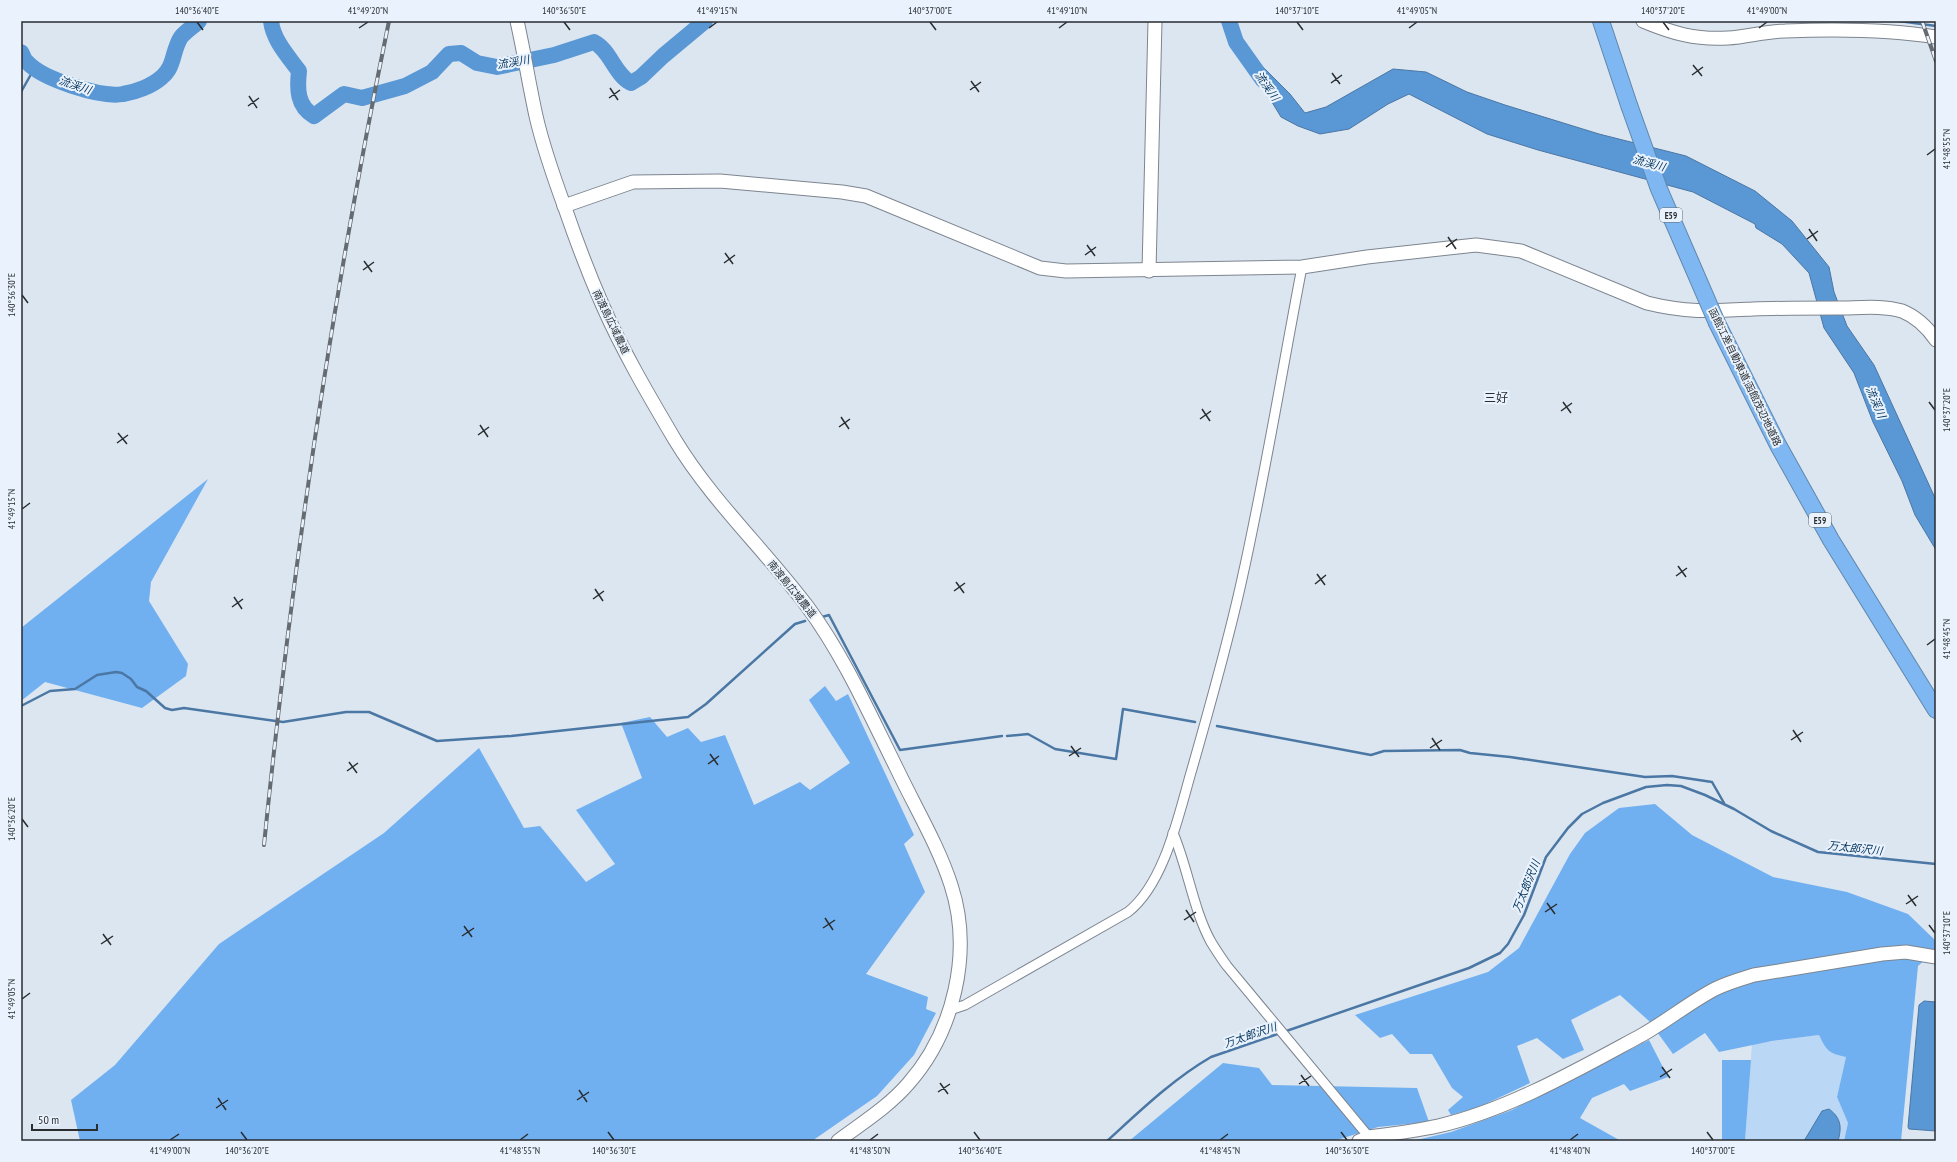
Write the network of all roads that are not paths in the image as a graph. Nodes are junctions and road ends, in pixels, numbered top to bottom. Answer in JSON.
{"nodes":[{"id":1,"x":517,"y":21,"type":"edge"},
{"id":2,"x":1155,"y":21,"type":"edge"},
{"id":3,"x":1601,"y":21,"type":"edge"},
{"id":4,"x":1643,"y":21,"type":"edge"},
{"id":5,"x":1936,"y":37,"type":"edge"},
{"id":6,"x":564,"y":206,"type":"junction"},
{"id":7,"x":1302,"y":267,"type":"junction"},
{"id":8,"x":1149,"y":271,"type":"junction"},
{"id":9,"x":1936,"y":340,"type":"edge"},
{"id":10,"x":1936,"y":710,"type":"edge"},
{"id":11,"x":1173,"y":834,"type":"junction"},
{"id":12,"x":1936,"y":957,"type":"edge"},
{"id":13,"x":950,"y":1010,"type":"junction"},
{"id":14,"x":1364,"y":1139,"type":"edge"},
{"id":15,"x":838,"y":1141,"type":"edge"}],
"edges":[{"from":1,"to":6,"type":"street","name":"南渡島広域農道"},
{"from":2,"to":8,"type":"street"},
{"from":3,"to":10,"type":"highway","name":"函館江差自動車道;函館茂辺地道路","number":"E59","bridge":true},
{"from":4,"to":5,"type":"street"},
{"from":6,"to":8,"type":"street"},
{"from":6,"to":13,"type":"street","name":"南渡島広域農道"},
{"from":7,"to":8,"type":"street"},
{"from":7,"to":9,"type":"street"},
{"from":7,"to":11,"type":"street"},
{"from":11,"to":13,"type":"street"},
{"from":11,"to":14,"type":"street"},
{"from":12,"to":14,"type":"street"},
{"from":13,"to":15,"type":"street","name":"南渡島広域農道"}]}
